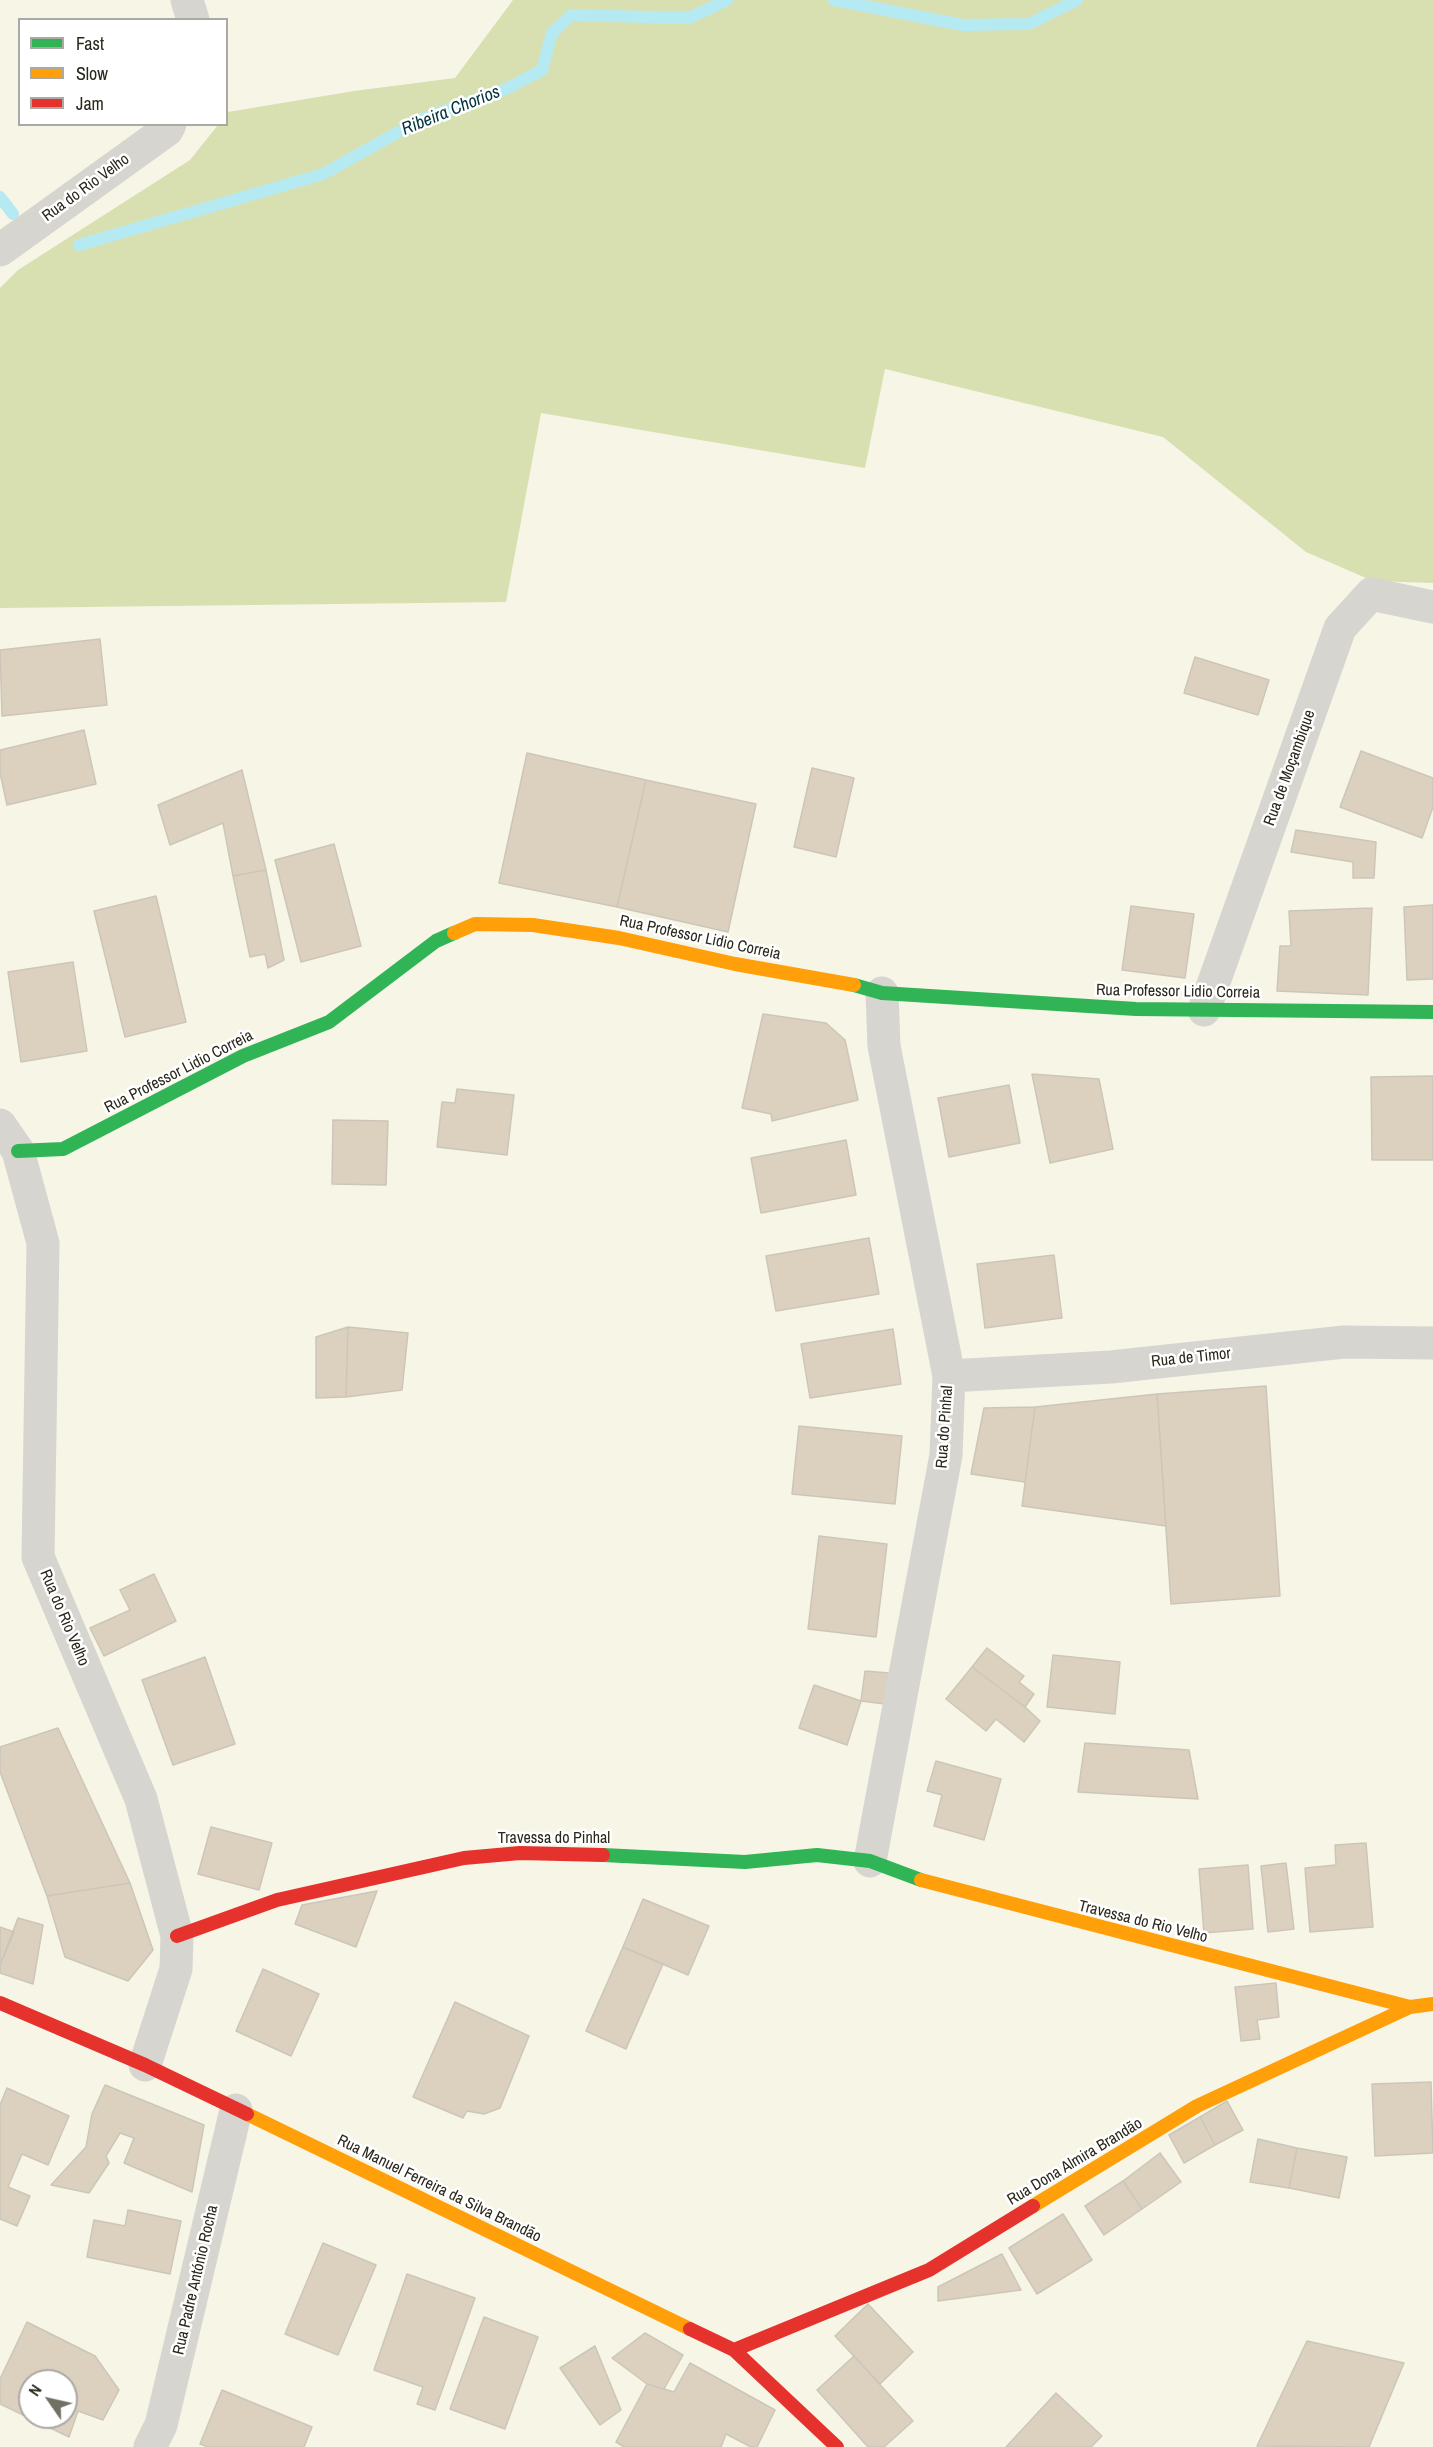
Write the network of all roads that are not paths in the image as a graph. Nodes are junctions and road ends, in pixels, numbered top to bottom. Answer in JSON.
{"nodes":[{"id":1,"x":188,"y":0,"type":"edge"},
{"id":2,"x":192,"y":18,"type":"edge"},
{"id":3,"x":169,"y":126,"type":"edge"},
{"id":4,"x":0,"y":250,"type":"edge"},
{"id":5,"x":1433,"y":607,"type":"edge"},
{"id":6,"x":882,"y":993,"type":"junction"},
{"id":7,"x":1204,"y":1010,"type":"junction"},
{"id":8,"x":1433,"y":1012,"type":"edge"},
{"id":9,"x":9,"y":1138,"type":"edge"},
{"id":10,"x":1433,"y":1342,"type":"edge"},
{"id":11,"x":949,"y":1376,"type":"junction"},
{"id":12,"x":870,"y":1861,"type":"junction"},
{"id":13,"x":177,"y":1936,"type":"junction"},
{"id":14,"x":0,"y":2003,"type":"edge"},
{"id":15,"x":1433,"y":2004,"type":"edge"},
{"id":16,"x":1410,"y":2007,"type":"junction"},
{"id":17,"x":145,"y":2065,"type":"junction"},
{"id":18,"x":236,"y":2110,"type":"junction"},
{"id":19,"x":734,"y":2350,"type":"junction"},
{"id":20,"x":150,"y":2447,"type":"edge"},
{"id":21,"x":837,"y":2447,"type":"edge"}],
"edges":[{"from":1,"to":2,"type":"street"},
{"from":3,"to":4,"type":"street","name":"Rua do Rio Velho"},
{"from":5,"to":7,"type":"street","name":"Rua de Moçambique"},
{"from":6,"to":7,"type":"street","name":"Rua Professor Lidio Correia"},
{"from":6,"to":9,"type":"street","name":"Rua Professor Lidio Correia"},
{"from":6,"to":11,"type":"street","name":"Rua do Pinhal"},
{"from":7,"to":8,"type":"street","name":"Rua Professor Lidio Correia"},
{"from":9,"to":13,"type":"street","name":"Rua do Rio Velho"},
{"from":10,"to":11,"type":"street","name":"Rua de Timor"},
{"from":11,"to":12,"type":"street","name":"Rua do Pinhal"},
{"from":12,"to":13,"type":"street","name":"Travessa do Pinhal"},
{"from":12,"to":16,"type":"street","name":"Travessa do Rio Velho"},
{"from":13,"to":17,"type":"street","name":"Rua do Rio Velho"},
{"from":14,"to":17,"type":"street","name":"Rua Manuel Ferreira da Silva Brandão"},
{"from":15,"to":16,"type":"street","name":"Rua Dona Almira Brandão"},
{"from":16,"to":19,"type":"street","name":"Rua Dona Almira Brandão"},
{"from":17,"to":18,"type":"street","name":"Rua Manuel Ferreira da Silva Brandão"},
{"from":18,"to":19,"type":"street","name":"Rua Manuel Ferreira da Silva Brandão"},
{"from":18,"to":20,"type":"street","name":"Rua Padre António Rocha"},
{"from":19,"to":21,"type":"street","name":"Rua Manuel Ferreira da Silva Brandão"}]}
